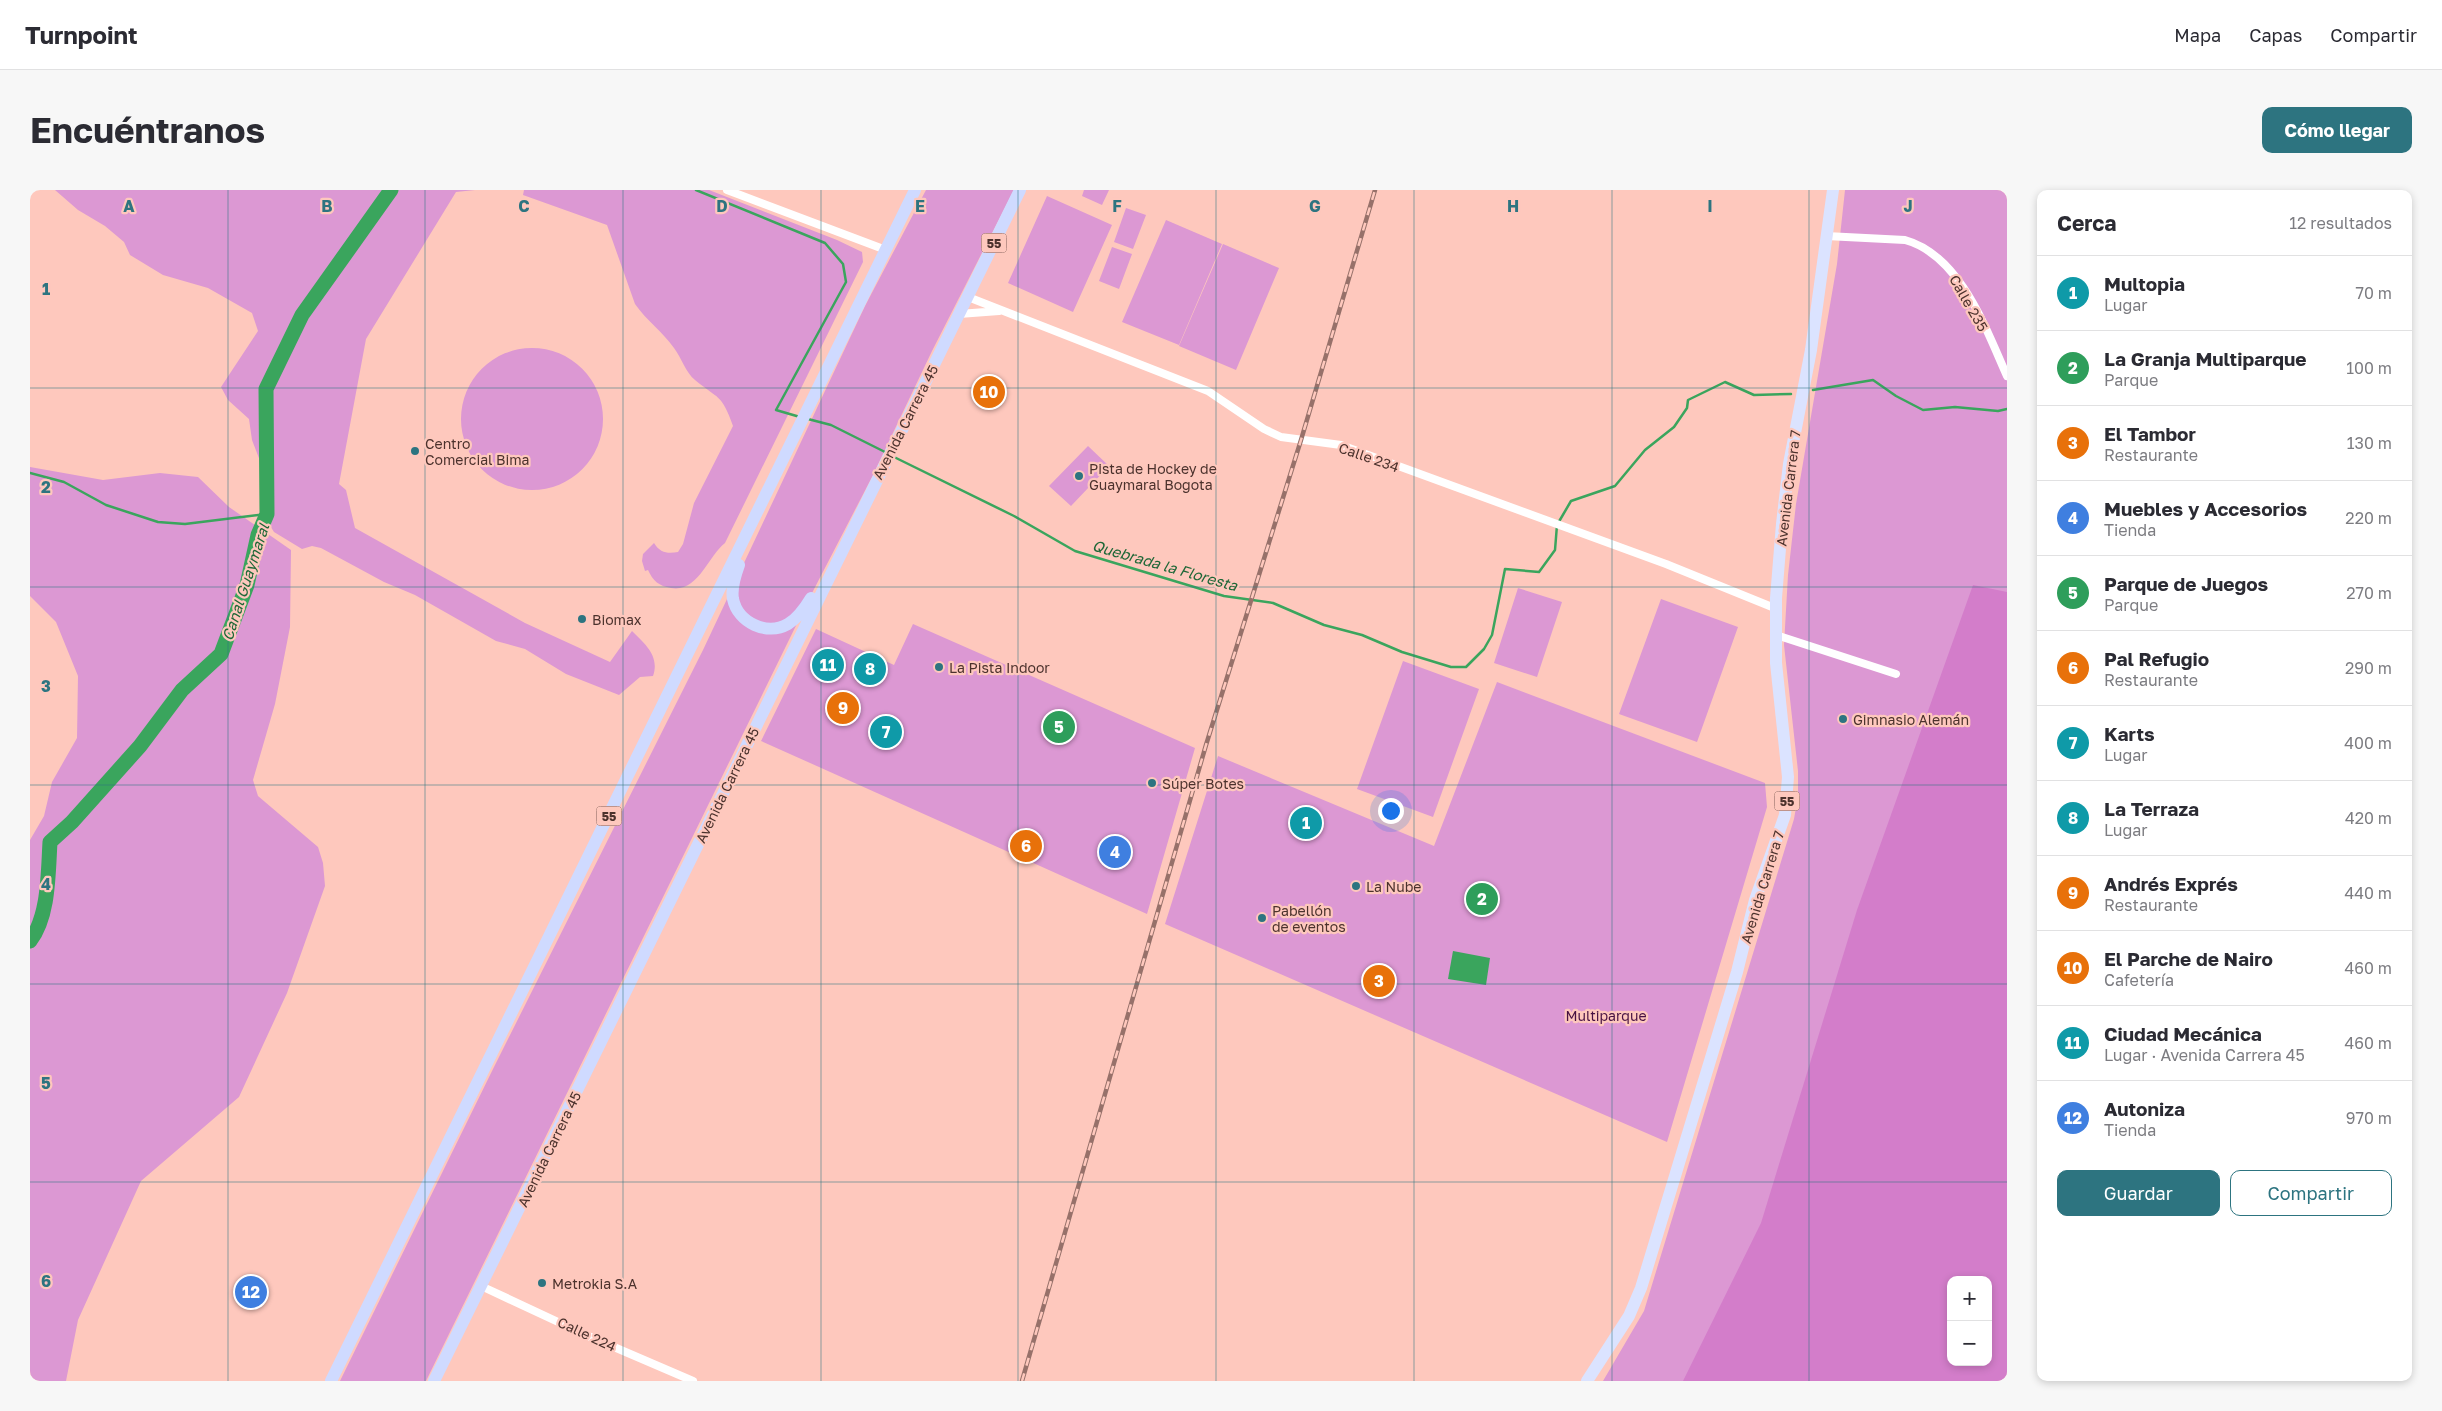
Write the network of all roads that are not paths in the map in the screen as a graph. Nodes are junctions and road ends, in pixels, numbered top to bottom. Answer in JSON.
{"nodes":[{"id":1,"x":727,"y":190,"type":"edge"},
{"id":2,"x":915,"y":190,"type":"edge"},
{"id":3,"x":1020,"y":190,"type":"edge"},
{"id":4,"x":1833,"y":190,"type":"edge"},
{"id":5,"x":1826,"y":236,"type":"junction"},
{"id":6,"x":886,"y":250,"type":"junction"},
{"id":7,"x":968,"y":297,"type":"junction"},
{"id":8,"x":1000,"y":311,"type":"junction"},
{"id":9,"x":959,"y":314,"type":"junction"},
{"id":10,"x":2007,"y":376,"type":"edge"},
{"id":11,"x":762,"y":504,"type":"junction"},
{"id":12,"x":841,"y":552,"type":"junction"},
{"id":13,"x":1777,"y":610,"type":"junction"},
{"id":14,"x":1776,"y":635,"type":"junction"},
{"id":15,"x":1896,"y":674,"type":"dead end"},
{"id":16,"x":481,"y":1286,"type":"junction"},
{"id":17,"x":331,"y":1381,"type":"edge"},
{"id":18,"x":434,"y":1381,"type":"edge"},
{"id":19,"x":693,"y":1381,"type":"edge"},
{"id":20,"x":1587,"y":1381,"type":"edge"}],
"edges":[{"from":1,"to":6,"type":"street"},
{"from":2,"to":6,"type":"highway","number":"55"},
{"from":3,"to":7,"type":"highway","name":"Avenida Carrera 45","number":"55"},
{"from":4,"to":5,"type":"main road","name":"Avenida Carrera 7","number":"55"},
{"from":5,"to":10,"type":"street","name":"Calle 235"},
{"from":5,"to":13,"type":"main road","name":"Avenida Carrera 7","number":"55"},
{"from":6,"to":11,"type":"highway","number":"55"},
{"from":7,"to":8,"type":"street","name":"Calle 234"},
{"from":7,"to":9,"type":"highway","name":"Avenida Carrera 45","number":"55"},
{"from":8,"to":9,"type":"street"},
{"from":8,"to":13,"type":"street","name":"Calle 234"},
{"from":9,"to":12,"type":"highway","name":"Avenida Carrera 45","number":"55"},
{"from":11,"to":12,"type":"highway"},
{"from":11,"to":17,"type":"highway","number":"55"},
{"from":12,"to":16,"type":"highway","name":"Avenida Carrera 45","number":"55"},
{"from":13,"to":14,"type":"main road","name":"Avenida Carrera 7","number":"55"},
{"from":14,"to":15,"type":"street"},
{"from":14,"to":20,"type":"main road","name":"Avenida Carrera 7","number":"55"},
{"from":16,"to":18,"type":"highway","name":"Avenida Carrera 45","number":"55"},
{"from":16,"to":19,"type":"street","name":"Calle 224"}]}
